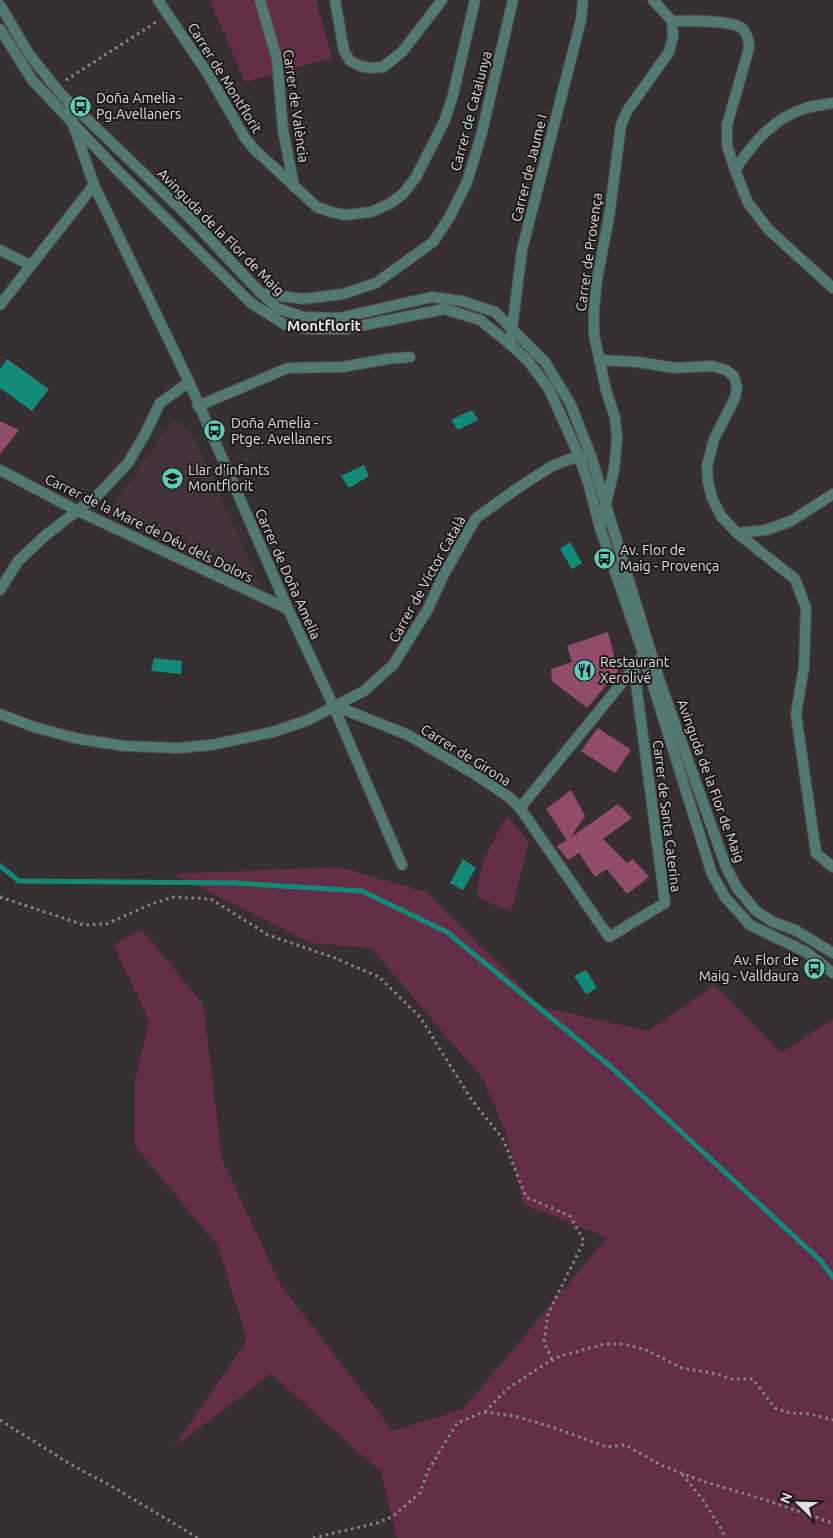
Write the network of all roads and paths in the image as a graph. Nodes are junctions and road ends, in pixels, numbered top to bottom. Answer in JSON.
{"nodes":[{"id":1,"x":158,"y":0,"type":"edge"},
{"id":2,"x":260,"y":0,"type":"edge"},
{"id":3,"x":335,"y":0,"type":"edge"},
{"id":4,"x":442,"y":0,"type":"edge"},
{"id":5,"x":475,"y":0,"type":"edge"},
{"id":6,"x":513,"y":0,"type":"edge"},
{"id":7,"x":583,"y":0,"type":"edge"},
{"id":8,"x":653,"y":0,"type":"edge"},
{"id":9,"x":0,"y":6,"type":"edge"},
{"id":10,"x":169,"y":14,"type":"junction"},
{"id":11,"x":672,"y":21,"type":"junction"},
{"id":12,"x":0,"y":29,"type":"edge"},
{"id":13,"x":55,"y":87,"type":"junction"},
{"id":14,"x":69,"y":102,"type":"junction"},
{"id":15,"x":833,"y":103,"type":"edge"},
{"id":16,"x":73,"y":124,"type":"junction"},
{"id":17,"x":735,"y":170,"type":"junction"},
{"id":18,"x":94,"y":185,"type":"junction"},
{"id":19,"x":294,"y":187,"type":"junction"},
{"id":20,"x":0,"y":250,"type":"edge"},
{"id":21,"x":30,"y":266,"type":"junction"},
{"id":22,"x":833,"y":288,"type":"edge"},
{"id":23,"x":260,"y":293,"type":"junction"},
{"id":24,"x":0,"y":305,"type":"edge"},
{"id":25,"x":512,"y":329,"type":"junction"},
{"id":26,"x":510,"y":344,"type":"junction"},
{"id":27,"x":410,"y":357,"type":"dead end"},
{"id":28,"x":599,"y":360,"type":"junction"},
{"id":29,"x":188,"y":382,"type":"junction"},
{"id":30,"x":198,"y":406,"type":"junction"},
{"id":31,"x":579,"y":456,"type":"junction"},
{"id":32,"x":591,"y":456,"type":"junction"},
{"id":33,"x":0,"y":470,"type":"edge"},
{"id":34,"x":833,"y":494,"type":"edge"},
{"id":35,"x":606,"y":505,"type":"junction"},
{"id":36,"x":76,"y":510,"type":"junction"},
{"id":37,"x":600,"y":528,"type":"junction"},
{"id":38,"x":737,"y":533,"type":"junction"},
{"id":39,"x":0,"y":590,"type":"edge"},
{"id":40,"x":288,"y":608,"type":"junction"},
{"id":41,"x":646,"y":653,"type":"junction"},
{"id":42,"x":634,"y":668,"type":"junction"},
{"id":43,"x":333,"y":706,"type":"junction"},
{"id":44,"x":0,"y":714,"type":"edge"},
{"id":45,"x":520,"y":808,"type":"junction"},
{"id":46,"x":402,"y":865,"type":"dead end"},
{"id":47,"x":833,"y":867,"type":"edge"},
{"id":48,"x":0,"y":897,"type":"edge"},
{"id":49,"x":609,"y":937,"type":"joint"},
{"id":50,"x":833,"y":953,"type":"edge"},
{"id":51,"x":833,"y":972,"type":"edge"},
{"id":52,"x":552,"y":1360,"type":"junction"},
{"id":53,"x":484,"y":1412,"type":"junction"},
{"id":54,"x":0,"y":1420,"type":"edge"},
{"id":55,"x":833,"y":1420,"type":"edge"},
{"id":56,"x":681,"y":1473,"type":"junction"},
{"id":57,"x":833,"y":1523,"type":"edge"},
{"id":58,"x":198,"y":1538,"type":"edge"},
{"id":59,"x":313,"y":1538,"type":"edge"},
{"id":60,"x":724,"y":1538,"type":"edge"}],
"edges":[{"from":1,"to":10,"type":"street","name":"Carrer de Montflorit"},
{"from":2,"to":19,"type":"street","name":"Carrer de València"},
{"from":3,"to":4,"type":"street"},
{"from":5,"to":19,"type":"street","name":"Carrer de Montflorit"},
{"from":6,"to":23,"type":"street","name":"Carrer de Catalunya"},
{"from":7,"to":25,"type":"street","name":"Carrer de Jaume I"},
{"from":8,"to":11,"type":"street"},
{"from":9,"to":13,"type":"street","name":"Avinguda de la Flor de Maig"},
{"from":10,"to":13,"type":"path"},
{"from":10,"to":19,"type":"street","name":"Carrer de Montflorit"},
{"from":11,"to":17,"type":"street"},
{"from":11,"to":28,"type":"street","name":"Carrer de Provença"},
{"from":12,"to":16,"type":"street","name":"Avinguda de la Flor de Maig"},
{"from":13,"to":14,"type":"street","name":"Avinguda de la Flor de Maig"},
{"from":14,"to":16,"type":"street","name":"Carrer de Doña Amelia"},
{"from":14,"to":23,"type":"street","name":"Avinguda de la Flor de Maig"},
{"from":15,"to":17,"type":"street"},
{"from":16,"to":18,"type":"street","name":"Carrer de Doña Amelia"},
{"from":16,"to":26,"type":"street","name":"Avinguda de la Flor de Maig"},
{"from":17,"to":22,"type":"street"},
{"from":18,"to":21,"type":"street"},
{"from":18,"to":29,"type":"street","name":"Carrer de Doña Amelia"},
{"from":20,"to":21,"type":"street"},
{"from":21,"to":24,"type":"street"},
{"from":23,"to":25,"type":"street","name":"Avinguda de la Flor de Maig"},
{"from":25,"to":26,"type":"street","name":"Carrer de Jaume I"},
{"from":25,"to":32,"type":"street","name":"Avinguda de la Flor de Maig"},
{"from":26,"to":31,"type":"street","name":"Avinguda de la Flor de Maig"},
{"from":27,"to":30,"type":"street"},
{"from":28,"to":35,"type":"street","name":"Carrer de Provença"},
{"from":28,"to":38,"type":"street"},
{"from":29,"to":30,"type":"street","name":"Carrer de Doña Amelia"},
{"from":29,"to":36,"type":"street"},
{"from":30,"to":40,"type":"street","name":"Carrer de Doña Amelia"},
{"from":31,"to":32,"type":"street","name":"Carrer de Víctor Català"},
{"from":31,"to":37,"type":"street","name":"Avinguda de la Flor de Maig"},
{"from":31,"to":43,"type":"street","name":"Carrer de Víctor Català"},
{"from":32,"to":35,"type":"street","name":"Avinguda de la Flor de Maig"},
{"from":33,"to":36,"type":"street","name":"Carrer de la Mare de Déu dels Dolors"},
{"from":34,"to":38,"type":"street"},
{"from":35,"to":37,"type":"street","name":"Carrer de Provença"},
{"from":35,"to":41,"type":"street","name":"Avinguda de la Flor de Maig"},
{"from":36,"to":39,"type":"street"},
{"from":36,"to":40,"type":"street","name":"Carrer de la Mare de Déu dels Dolors"},
{"from":37,"to":41,"type":"street","name":"Avinguda de la Flor de Maig"},
{"from":38,"to":47,"type":"street"},
{"from":40,"to":43,"type":"street","name":"Carrer de Doña Amelia"},
{"from":41,"to":42,"type":"street"},
{"from":41,"to":50,"type":"street","name":"Avinguda de la Flor de Maig"},
{"from":41,"to":51,"type":"street","name":"Avinguda de la Flor de Maig"},
{"from":42,"to":45,"type":"street"},
{"from":42,"to":49,"type":"street","name":"Carrer de Santa Caterina"},
{"from":43,"to":44,"type":"street","name":"Carrer de Víctor Català"},
{"from":43,"to":45,"type":"street","name":"Carrer de Girona"},
{"from":43,"to":46,"type":"street","name":"Carrer de Doña Amelia"},
{"from":45,"to":49,"type":"street","name":"Carrer de Girona"},
{"from":48,"to":52,"type":"path"},
{"from":52,"to":53,"type":"path"},
{"from":52,"to":55,"type":"path"},
{"from":53,"to":56,"type":"path"},
{"from":53,"to":59,"type":"path"},
{"from":54,"to":58,"type":"path"},
{"from":56,"to":57,"type":"path"},
{"from":56,"to":60,"type":"path"}]}
